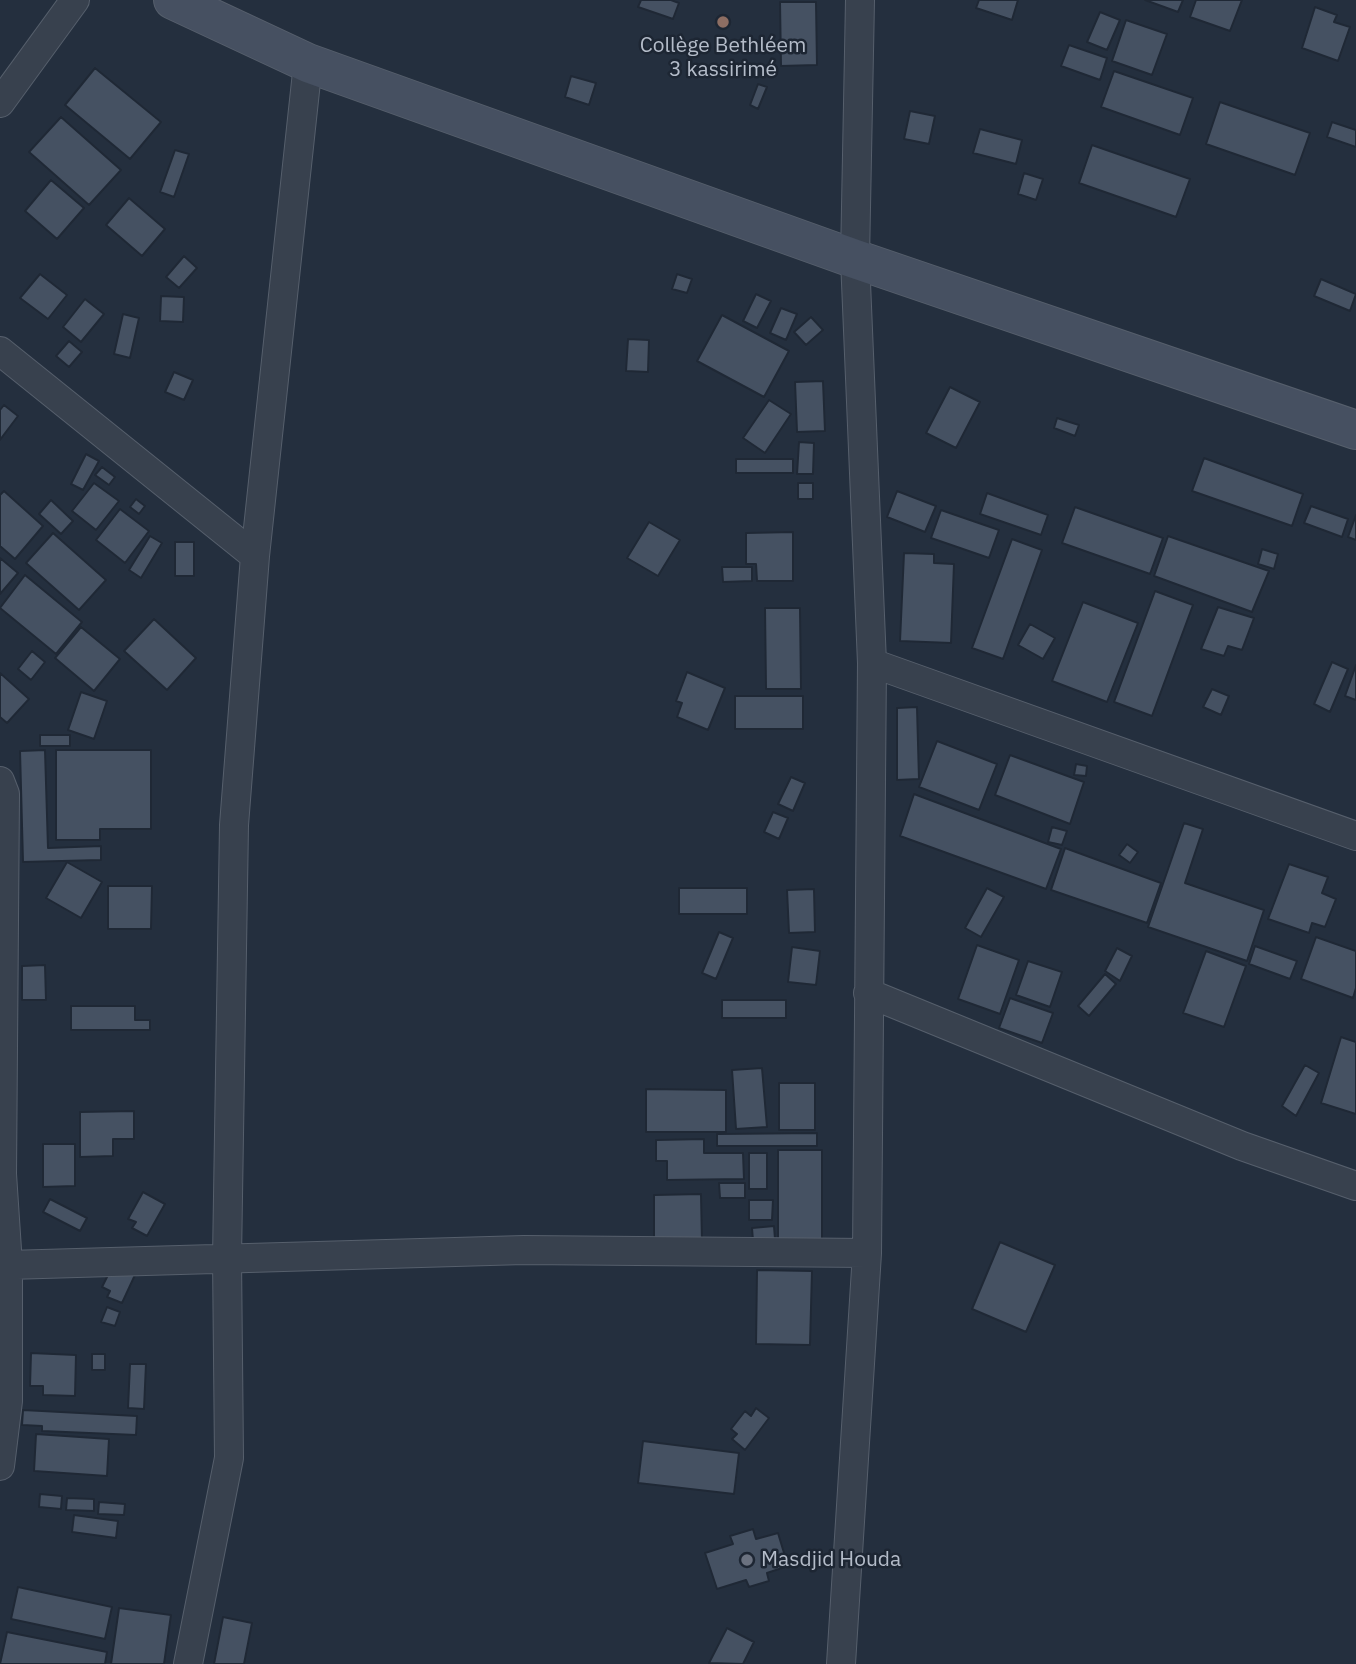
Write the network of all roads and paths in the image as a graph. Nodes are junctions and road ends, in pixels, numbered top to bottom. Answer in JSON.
{"nodes":[{"id":1,"x":75,"y":0,"type":"edge"},
{"id":2,"x":173,"y":0,"type":"edge"},
{"id":3,"x":860,"y":0,"type":"edge"},
{"id":4,"x":308,"y":63,"type":"junction"},
{"id":5,"x":0,"y":103,"type":"edge"},
{"id":6,"x":855,"y":259,"type":"junction"},
{"id":7,"x":0,"y":351,"type":"edge"},
{"id":8,"x":1356,"y":430,"type":"edge"},
{"id":9,"x":255,"y":556,"type":"junction"},
{"id":10,"x":872,"y":663,"type":"junction"},
{"id":11,"x":0,"y":781,"type":"edge"},
{"id":12,"x":1356,"y":836,"type":"edge"},
{"id":13,"x":868,"y":993,"type":"junction"},
{"id":14,"x":1,"y":1174,"type":"edge"},
{"id":15,"x":1356,"y":1185,"type":"edge"},
{"id":16,"x":867,"y":1253,"type":"junction"},
{"id":17,"x":227,"y":1258,"type":"junction"},
{"id":18,"x":8,"y":1265,"type":"junction"},
{"id":19,"x":0,"y":1466,"type":"edge"},
{"id":20,"x":188,"y":1664,"type":"edge"},
{"id":21,"x":841,"y":1664,"type":"edge"}],
"edges":[{"from":1,"to":5,"type":"street"},
{"from":2,"to":4,"type":"street"},
{"from":3,"to":6,"type":"street"},
{"from":4,"to":6,"type":"street"},
{"from":4,"to":9,"type":"street"},
{"from":6,"to":8,"type":"street"},
{"from":6,"to":10,"type":"street"},
{"from":7,"to":9,"type":"street"},
{"from":9,"to":17,"type":"street"},
{"from":10,"to":12,"type":"street"},
{"from":10,"to":13,"type":"street"},
{"from":11,"to":14,"type":"street"},
{"from":13,"to":15,"type":"street"},
{"from":13,"to":16,"type":"street"},
{"from":14,"to":18,"type":"street"},
{"from":16,"to":17,"type":"street"},
{"from":16,"to":21,"type":"street"},
{"from":17,"to":18,"type":"street"},
{"from":17,"to":20,"type":"street"},
{"from":18,"to":19,"type":"street"}]}
